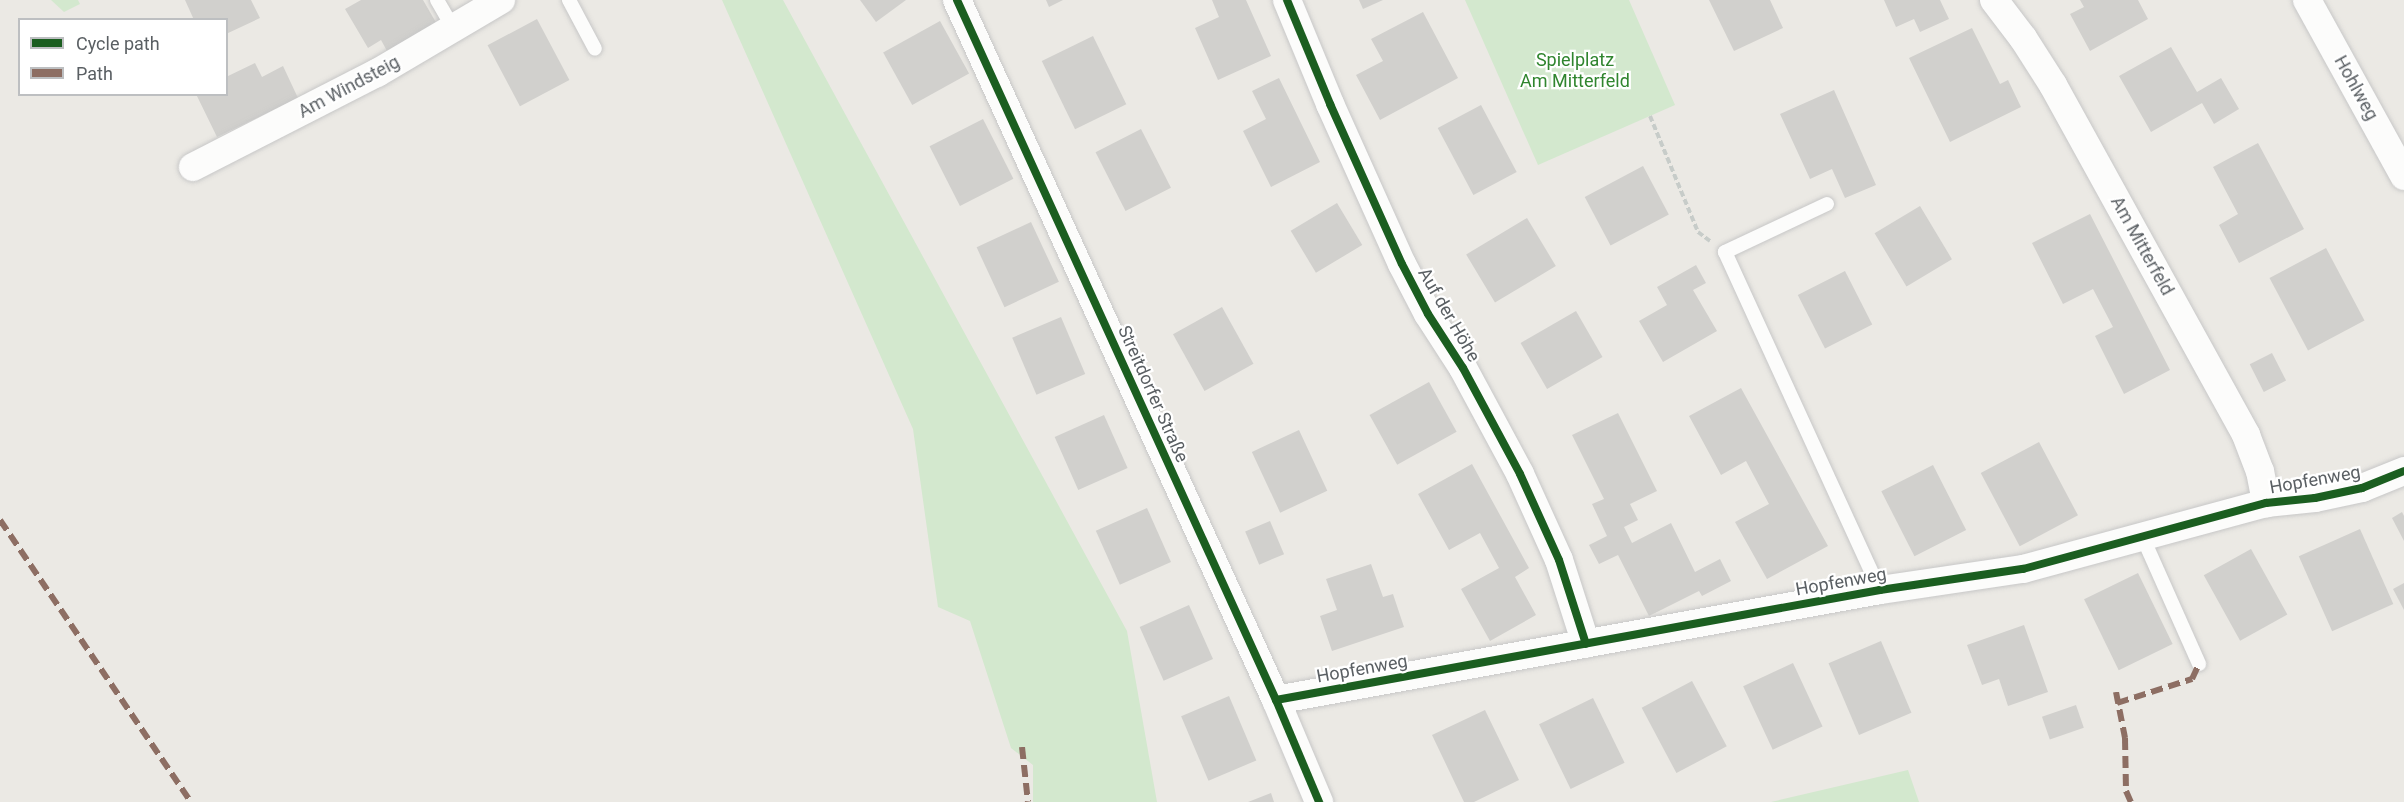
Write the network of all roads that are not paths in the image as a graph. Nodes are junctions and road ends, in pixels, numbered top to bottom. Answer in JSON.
{"nodes":[{"id":1,"x":437,"y":0,"type":"edge"},
{"id":2,"x":501,"y":0,"type":"edge"},
{"id":3,"x":569,"y":0,"type":"edge"},
{"id":4,"x":957,"y":0,"type":"edge"},
{"id":5,"x":1287,"y":0,"type":"edge"},
{"id":6,"x":1994,"y":0,"type":"edge"},
{"id":7,"x":2307,"y":0,"type":"edge"},
{"id":8,"x":453,"y":28,"type":"junction"},
{"id":9,"x":594,"y":49,"type":"dead end"},
{"id":10,"x":193,"y":167,"type":"dead end"},
{"id":11,"x":2404,"y":176,"type":"edge"},
{"id":12,"x":1827,"y":204,"type":"dead end"},
{"id":13,"x":2404,"y":471,"type":"edge"},
{"id":14,"x":2266,"y":503,"type":"junction"},
{"id":15,"x":2143,"y":538,"type":"junction"},
{"id":16,"x":1880,"y":590,"type":"junction"},
{"id":17,"x":1586,"y":644,"type":"junction"},
{"id":18,"x":2199,"y":664,"type":"dead end"},
{"id":19,"x":1276,"y":700,"type":"junction"},
{"id":20,"x":1319,"y":802,"type":"edge"}],
"edges":[{"from":1,"to":8,"type":"lane"},
{"from":2,"to":8,"type":"street","name":"Am Windsteig"},
{"from":3,"to":9,"type":"lane"},
{"from":4,"to":19,"type":"street","name":"Streitdorfer Straße"},
{"from":5,"to":17,"type":"street","name":"Auf der Höhe"},
{"from":6,"to":14,"type":"street","name":"Am Mitterfeld"},
{"from":7,"to":11,"type":"street","name":"Hohlweg"},
{"from":8,"to":10,"type":"street","name":"Am Windsteig"},
{"from":12,"to":16,"type":"lane"},
{"from":13,"to":14,"type":"street","name":"Hopfenweg"},
{"from":14,"to":15,"type":"street","name":"Hopfenweg"},
{"from":15,"to":16,"type":"street","name":"Hopfenweg"},
{"from":15,"to":18,"type":"lane"},
{"from":16,"to":17,"type":"street","name":"Hopfenweg"},
{"from":17,"to":19,"type":"street","name":"Hopfenweg"},
{"from":19,"to":20,"type":"street","name":"Streitdorfer Straße"}]}
